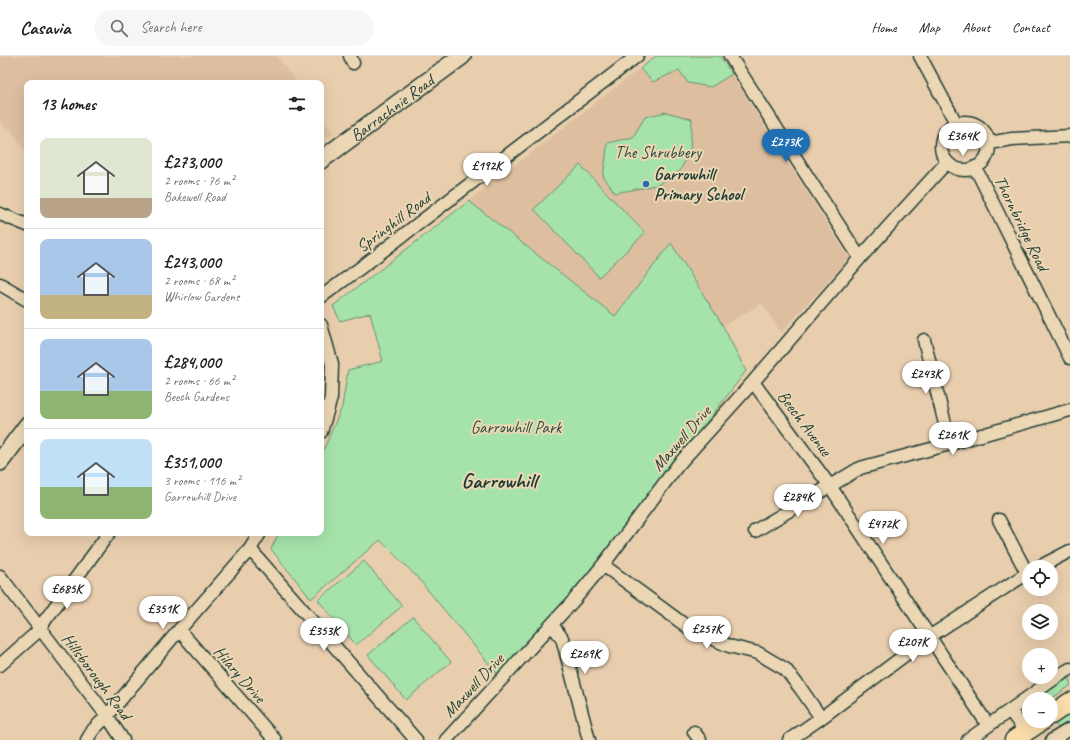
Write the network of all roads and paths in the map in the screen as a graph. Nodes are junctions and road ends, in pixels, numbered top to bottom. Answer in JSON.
{"nodes":[{"id":1,"x":462,"y":56,"type":"edge"},
{"id":2,"x":637,"y":56,"type":"edge"},
{"id":3,"x":730,"y":56,"type":"edge"},
{"id":4,"x":920,"y":56,"type":"edge"},
{"id":5,"x":956,"y":124,"type":"junction"},
{"id":6,"x":1070,"y":136,"type":"edge"},
{"id":7,"x":989,"y":143,"type":"junction"},
{"id":8,"x":324,"y":158,"type":"edge"},
{"id":9,"x":948,"y":162,"type":"junction"},
{"id":10,"x":975,"y":167,"type":"junction"},
{"id":11,"x":0,"y":214,"type":"edge"},
{"id":12,"x":24,"y":224,"type":"edge"},
{"id":13,"x":860,"y":258,"type":"junction"},
{"id":14,"x":0,"y":284,"type":"edge"},
{"id":15,"x":324,"y":295,"type":"edge"},
{"id":16,"x":24,"y":298,"type":"edge"},
{"id":17,"x":324,"y":336,"type":"edge"},
{"id":18,"x":924,"y":340,"type":"dead end"},
{"id":19,"x":1070,"y":358,"type":"edge"},
{"id":20,"x":753,"y":382,"type":"junction"},
{"id":21,"x":1070,"y":410,"type":"edge"},
{"id":22,"x":324,"y":423,"type":"edge"},
{"id":23,"x":24,"y":430,"type":"edge"},
{"id":24,"x":950,"y":444,"type":"junction"},
{"id":25,"x":0,"y":462,"type":"edge"},
{"id":26,"x":830,"y":486,"type":"junction"},
{"id":27,"x":999,"y":520,"type":"dead end"},
{"id":28,"x":754,"y":531,"type":"dead end"},
{"id":29,"x":107,"y":536,"type":"edge"},
{"id":30,"x":258,"y":536,"type":"edge"},
{"id":31,"x":250,"y":549,"type":"junction"},
{"id":32,"x":1070,"y":551,"type":"edge"},
{"id":33,"x":1053,"y":560,"type":"edge"},
{"id":34,"x":1022,"y":562,"type":"edge"},
{"id":35,"x":603,"y":565,"type":"junction"},
{"id":36,"x":0,"y":576,"type":"edge"},
{"id":37,"x":1022,"y":577,"type":"edge"},
{"id":38,"x":552,"y":625,"type":"junction"},
{"id":39,"x":40,"y":628,"type":"junction"},
{"id":40,"x":179,"y":630,"type":"junction"},
{"id":41,"x":929,"y":637,"type":"junction"},
{"id":42,"x":0,"y":665,"type":"edge"},
{"id":43,"x":1070,"y":669,"type":"edge"},
{"id":44,"x":1070,"y":702,"type":"edge"},
{"id":45,"x":1010,"y":710,"type":"junction"},
{"id":46,"x":1058,"y":710,"type":"edge"},
{"id":47,"x":106,"y":716,"type":"junction"},
{"id":48,"x":821,"y":718,"type":"junction"},
{"id":49,"x":988,"y":725,"type":"junction"},
{"id":50,"x":1032,"y":728,"type":"edge"},
{"id":51,"x":1070,"y":729,"type":"edge"},
{"id":52,"x":1020,"y":736,"type":"edge"},
{"id":53,"x":86,"y":740,"type":"edge"},
{"id":54,"x":123,"y":740,"type":"edge"},
{"id":55,"x":275,"y":740,"type":"edge"},
{"id":56,"x":416,"y":740,"type":"edge"},
{"id":57,"x":446,"y":740,"type":"edge"},
{"id":58,"x":590,"y":740,"type":"edge"},
{"id":59,"x":789,"y":740,"type":"edge"},
{"id":60,"x":968,"y":740,"type":"edge"},
{"id":61,"x":1052,"y":740,"type":"edge"}],
"edges":[{"from":1,"to":8,"type":"main road","name":"Barrachnie Road"},
{"from":2,"to":15,"type":"street","name":"Springhill Road"},
{"from":3,"to":13,"type":"street"},
{"from":4,"to":5,"type":"street"},
{"from":5,"to":7,"type":"street"},
{"from":5,"to":9,"type":"street"},
{"from":6,"to":7,"type":"street"},
{"from":7,"to":10,"type":"street"},
{"from":9,"to":10,"type":"street"},
{"from":9,"to":13,"type":"street","name":"Maxwell Drive"},
{"from":10,"to":19,"type":"street","name":"Thornbridge Road"},
{"from":11,"to":12,"type":"street"},
{"from":13,"to":20,"type":"street","name":"Maxwell Drive"},
{"from":14,"to":16,"type":"street"},
{"from":17,"to":22,"type":"street"},
{"from":18,"to":24,"type":"street"},
{"from":20,"to":26,"type":"street","name":"Beech Avenue"},
{"from":20,"to":35,"type":"street","name":"Maxwell Drive"},
{"from":21,"to":24,"type":"street"},
{"from":23,"to":25,"type":"main road"},
{"from":24,"to":26,"type":"street"},
{"from":26,"to":28,"type":"street"},
{"from":26,"to":41,"type":"street","name":"Beech Avenue"},
{"from":27,"to":34,"type":"street"},
{"from":29,"to":39,"type":"street"},
{"from":30,"to":31,"type":"street"},
{"from":31,"to":40,"type":"street"},
{"from":31,"to":56,"type":"street"},
{"from":32,"to":33,"type":"street"},
{"from":35,"to":38,"type":"street","name":"Maxwell Drive"},
{"from":35,"to":48,"type":"street"},
{"from":36,"to":39,"type":"street","name":"Hillsborough Road"},
{"from":37,"to":41,"type":"street"},
{"from":38,"to":57,"type":"street","name":"Maxwell Drive"},
{"from":38,"to":58,"type":"street"},
{"from":39,"to":42,"type":"street"},
{"from":39,"to":47,"type":"street","name":"Hillsborough Road"},
{"from":40,"to":47,"type":"street"},
{"from":40,"to":55,"type":"street","name":"Hilary Drive"},
{"from":41,"to":48,"type":"street"},
{"from":41,"to":49,"type":"street","name":"Beech Avenue"},
{"from":43,"to":45,"type":"street"},
{"from":44,"to":46,"type":"main road"},
{"from":45,"to":49,"type":"street"},
{"from":45,"to":52,"type":"street"},
{"from":47,"to":53,"type":"street"},
{"from":47,"to":54,"type":"street","name":"Hillsborough Road"},
{"from":48,"to":59,"type":"street"},
{"from":49,"to":60,"type":"street"},
{"from":50,"to":52,"type":"main road"},
{"from":51,"to":61,"type":"street"}]}
